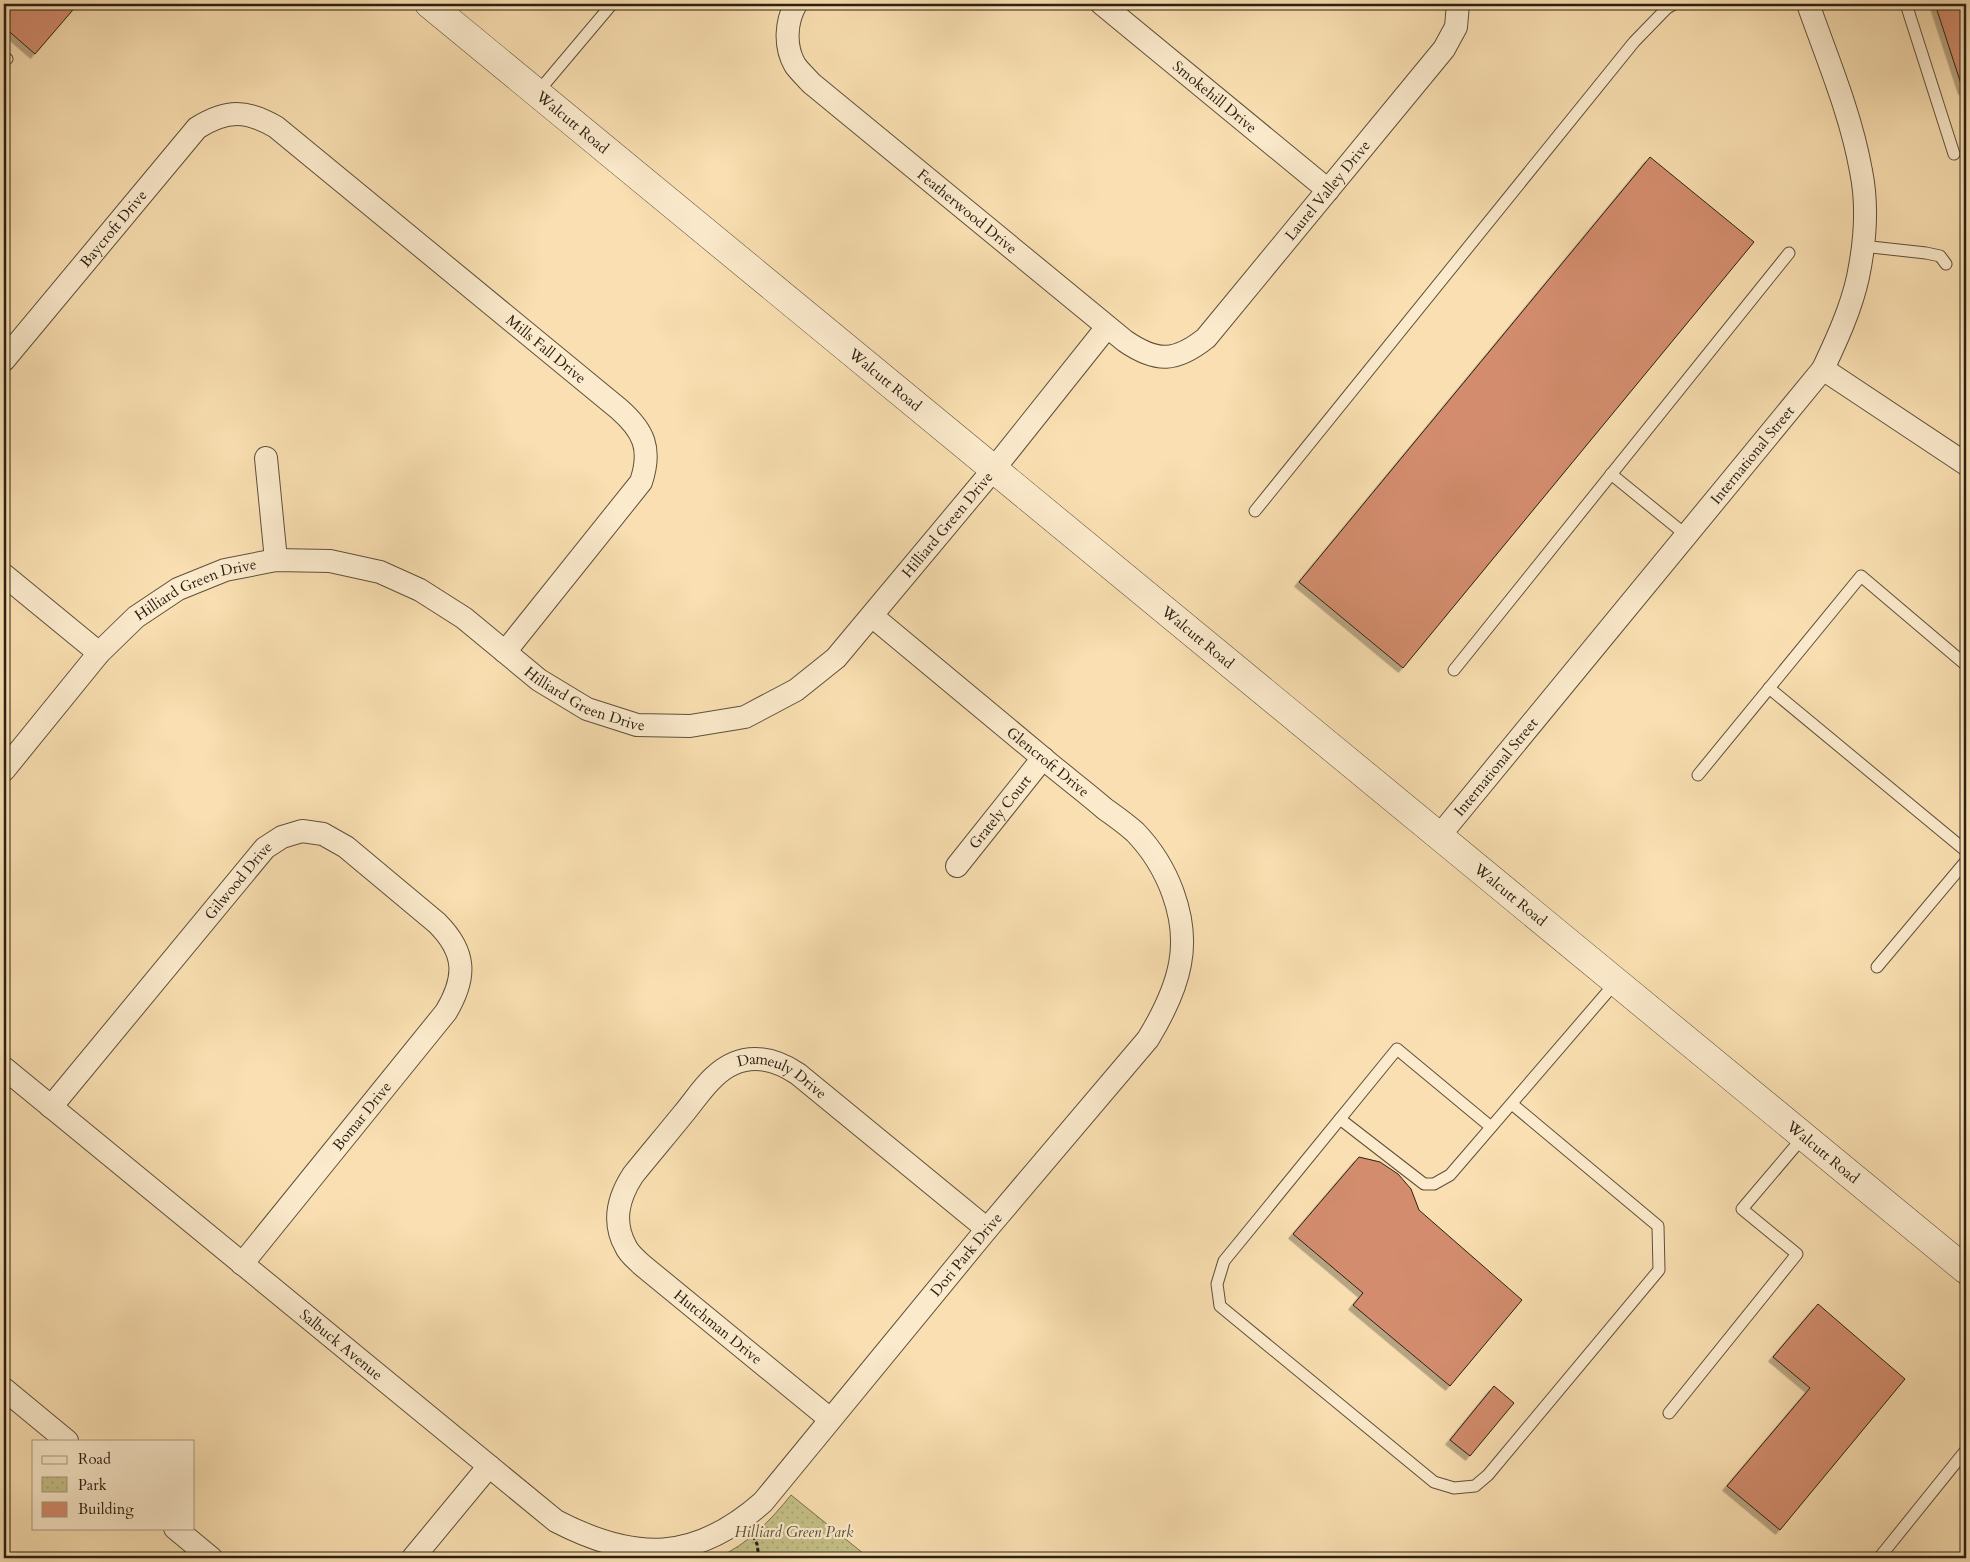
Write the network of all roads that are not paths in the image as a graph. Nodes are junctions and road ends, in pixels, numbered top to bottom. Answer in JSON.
{"nodes":[{"id":1,"x":429,"y":4,"type":"edge"},
{"id":2,"x":612,"y":4,"type":"edge"},
{"id":3,"x":796,"y":4,"type":"edge"},
{"id":4,"x":1102,"y":4,"type":"edge"},
{"id":5,"x":1458,"y":4,"type":"edge"},
{"id":6,"x":1674,"y":4,"type":"edge"},
{"id":7,"x":1808,"y":4,"type":"edge"},
{"id":8,"x":1906,"y":4,"type":"edge"},
{"id":9,"x":537,"y":93,"type":"junction"},
{"id":10,"x":234,"y":114,"type":"joint"},
{"id":11,"x":1954,"y":154,"type":"dead end"},
{"id":12,"x":1328,"y":190,"type":"junction"},
{"id":13,"x":1862,"y":246,"type":"junction"},
{"id":14,"x":1789,"y":253,"type":"dead end"},
{"id":15,"x":1946,"y":264,"type":"dead end"},
{"id":16,"x":1107,"y":327,"type":"junction"},
{"id":17,"x":1170,"y":356,"type":"joint"},
{"id":18,"x":4,"y":360,"type":"edge"},
{"id":19,"x":1823,"y":369,"type":"junction"},
{"id":20,"x":266,"y":458,"type":"dead end"},
{"id":21,"x":1966,"y":464,"type":"edge"},
{"id":22,"x":993,"y":470,"type":"junction"},
{"id":23,"x":1611,"y":474,"type":"junction"},
{"id":24,"x":1255,"y":511,"type":"dead end"},
{"id":25,"x":1686,"y":535,"type":"junction"},
{"id":26,"x":276,"y":560,"type":"junction"},
{"id":27,"x":4,"y":575,"type":"edge"},
{"id":28,"x":872,"y":616,"type":"junction"},
{"id":29,"x":505,"y":652,"type":"junction"},
{"id":30,"x":99,"y":653,"type":"junction"},
{"id":31,"x":1966,"y":665,"type":"edge"},
{"id":32,"x":1454,"y":670,"type":"dead end"},
{"id":33,"x":1770,"y":688,"type":"junction"},
{"id":34,"x":1043,"y":758,"type":"junction"},
{"id":35,"x":4,"y":770,"type":"edge"},
{"id":36,"x":1698,"y":775,"type":"dead end"},
{"id":37,"x":1440,"y":835,"type":"junction"},
{"id":38,"x":1966,"y":851,"type":"edge"},
{"id":39,"x":1966,"y":860,"type":"edge"},
{"id":40,"x":957,"y":866,"type":"dead end"},
{"id":41,"x":1182,"y":936,"type":"joint"},
{"id":42,"x":460,"y":960,"type":"joint"},
{"id":43,"x":1877,"y":967,"type":"dead end"},
{"id":44,"x":1616,"y":982,"type":"junction"},
{"id":45,"x":4,"y":1068,"type":"edge"},
{"id":46,"x":1512,"y":1104,"type":"junction"},
{"id":47,"x":51,"y":1107,"type":"junction"},
{"id":48,"x":1340,"y":1119,"type":"junction"},
{"id":49,"x":1491,"y":1127,"type":"junction"},
{"id":50,"x":1804,"y":1136,"type":"junction"},
{"id":51,"x":618,"y":1226,"type":"joint"},
{"id":52,"x":987,"y":1228,"type":"junction"},
{"id":53,"x":242,"y":1264,"type":"junction"},
{"id":54,"x":1966,"y":1270,"type":"edge"},
{"id":55,"x":4,"y":1389,"type":"edge"},
{"id":56,"x":1669,"y":1413,"type":"dead end"},
{"id":57,"x":830,"y":1419,"type":"junction"},
{"id":58,"x":66,"y":1440,"type":"edge"},
{"id":59,"x":1966,"y":1450,"type":"edge"},
{"id":60,"x":489,"y":1466,"type":"junction"},
{"id":61,"x":177,"y":1530,"type":"edge"},
{"id":62,"x":705,"y":1545,"type":"joint"},
{"id":63,"x":212,"y":1558,"type":"edge"},
{"id":64,"x":413,"y":1558,"type":"edge"},
{"id":65,"x":1879,"y":1558,"type":"edge"}],
"edges":[{"from":1,"to":9,"type":"street","name":"Walcutt Road"},
{"from":2,"to":9,"type":"lane"},
{"from":3,"to":16,"type":"street","name":"Featherwood Drive"},
{"from":4,"to":12,"type":"street","name":"Smokehill Drive"},
{"from":5,"to":12,"type":"street","name":"Laurel Valley Drive"},
{"from":6,"to":24,"type":"lane"},
{"from":7,"to":13,"type":"street","name":"International Street"},
{"from":8,"to":11,"type":"lane"},
{"from":9,"to":22,"type":"street","name":"Walcutt Road"},
{"from":10,"to":18,"type":"street","name":"Baycroft Drive"},
{"from":10,"to":29,"type":"street","name":"Mills Fall Drive"},
{"from":12,"to":17,"type":"street","name":"Laurel Valley Drive"},
{"from":13,"to":15,"type":"lane"},
{"from":13,"to":19,"type":"street","name":"International Street"},
{"from":14,"to":23,"type":"lane"},
{"from":16,"to":17,"type":"street","name":"Featherwood Drive"},
{"from":16,"to":22,"type":"street","name":"Hilliard Green Drive"},
{"from":19,"to":21,"type":"street"},
{"from":19,"to":25,"type":"street","name":"International Street"},
{"from":20,"to":26,"type":"street"},
{"from":22,"to":28,"type":"street","name":"Hilliard Green Drive"},
{"from":22,"to":37,"type":"street","name":"Walcutt Road"},
{"from":23,"to":25,"type":"lane"},
{"from":23,"to":32,"type":"lane"},
{"from":25,"to":37,"type":"street","name":"International Street"},
{"from":26,"to":29,"type":"street","name":"Hilliard Green Drive"},
{"from":26,"to":30,"type":"street","name":"Hilliard Green Drive"},
{"from":27,"to":30,"type":"street"},
{"from":28,"to":29,"type":"street","name":"Hilliard Green Drive"},
{"from":28,"to":34,"type":"street","name":"Glencroft Drive"},
{"from":30,"to":35,"type":"street","name":"Hilliard Green Drive"},
{"from":31,"to":33,"type":"lane"},
{"from":33,"to":36,"type":"lane"},
{"from":33,"to":38,"type":"lane"},
{"from":34,"to":40,"type":"street","name":"Grately Court"},
{"from":34,"to":41,"type":"street","name":"Glencroft Drive"},
{"from":37,"to":44,"type":"street","name":"Walcutt Road"},
{"from":39,"to":43,"type":"lane"},
{"from":41,"to":52,"type":"street","name":"Dori Park Drive"},
{"from":42,"to":47,"type":"street","name":"Gilwood Drive"},
{"from":42,"to":53,"type":"street","name":"Bomar Drive"},
{"from":44,"to":46,"type":"lane"},
{"from":44,"to":50,"type":"street","name":"Walcutt Road"},
{"from":45,"to":47,"type":"street","name":"Salbuck Avenue"},
{"from":46,"to":48,"type":"lane"},
{"from":46,"to":49,"type":"lane"},
{"from":47,"to":53,"type":"street","name":"Salbuck Avenue"},
{"from":48,"to":49,"type":"lane"},
{"from":48,"to":49,"type":"lane"},
{"from":50,"to":54,"type":"street","name":"Walcutt Road"},
{"from":50,"to":56,"type":"lane"},
{"from":51,"to":52,"type":"street","name":"Dameuly Drive"},
{"from":51,"to":57,"type":"street","name":"Hutchman Drive"},
{"from":52,"to":57,"type":"street","name":"Dori Park Drive"},
{"from":53,"to":60,"type":"street","name":"Salbuck Avenue"},
{"from":55,"to":58,"type":"street"},
{"from":57,"to":62,"type":"street","name":"Dori Park Drive"},
{"from":59,"to":65,"type":"lane"},
{"from":60,"to":62,"type":"street","name":"Salbuck Avenue"},
{"from":60,"to":64,"type":"street"},
{"from":61,"to":63,"type":"street"}]}
